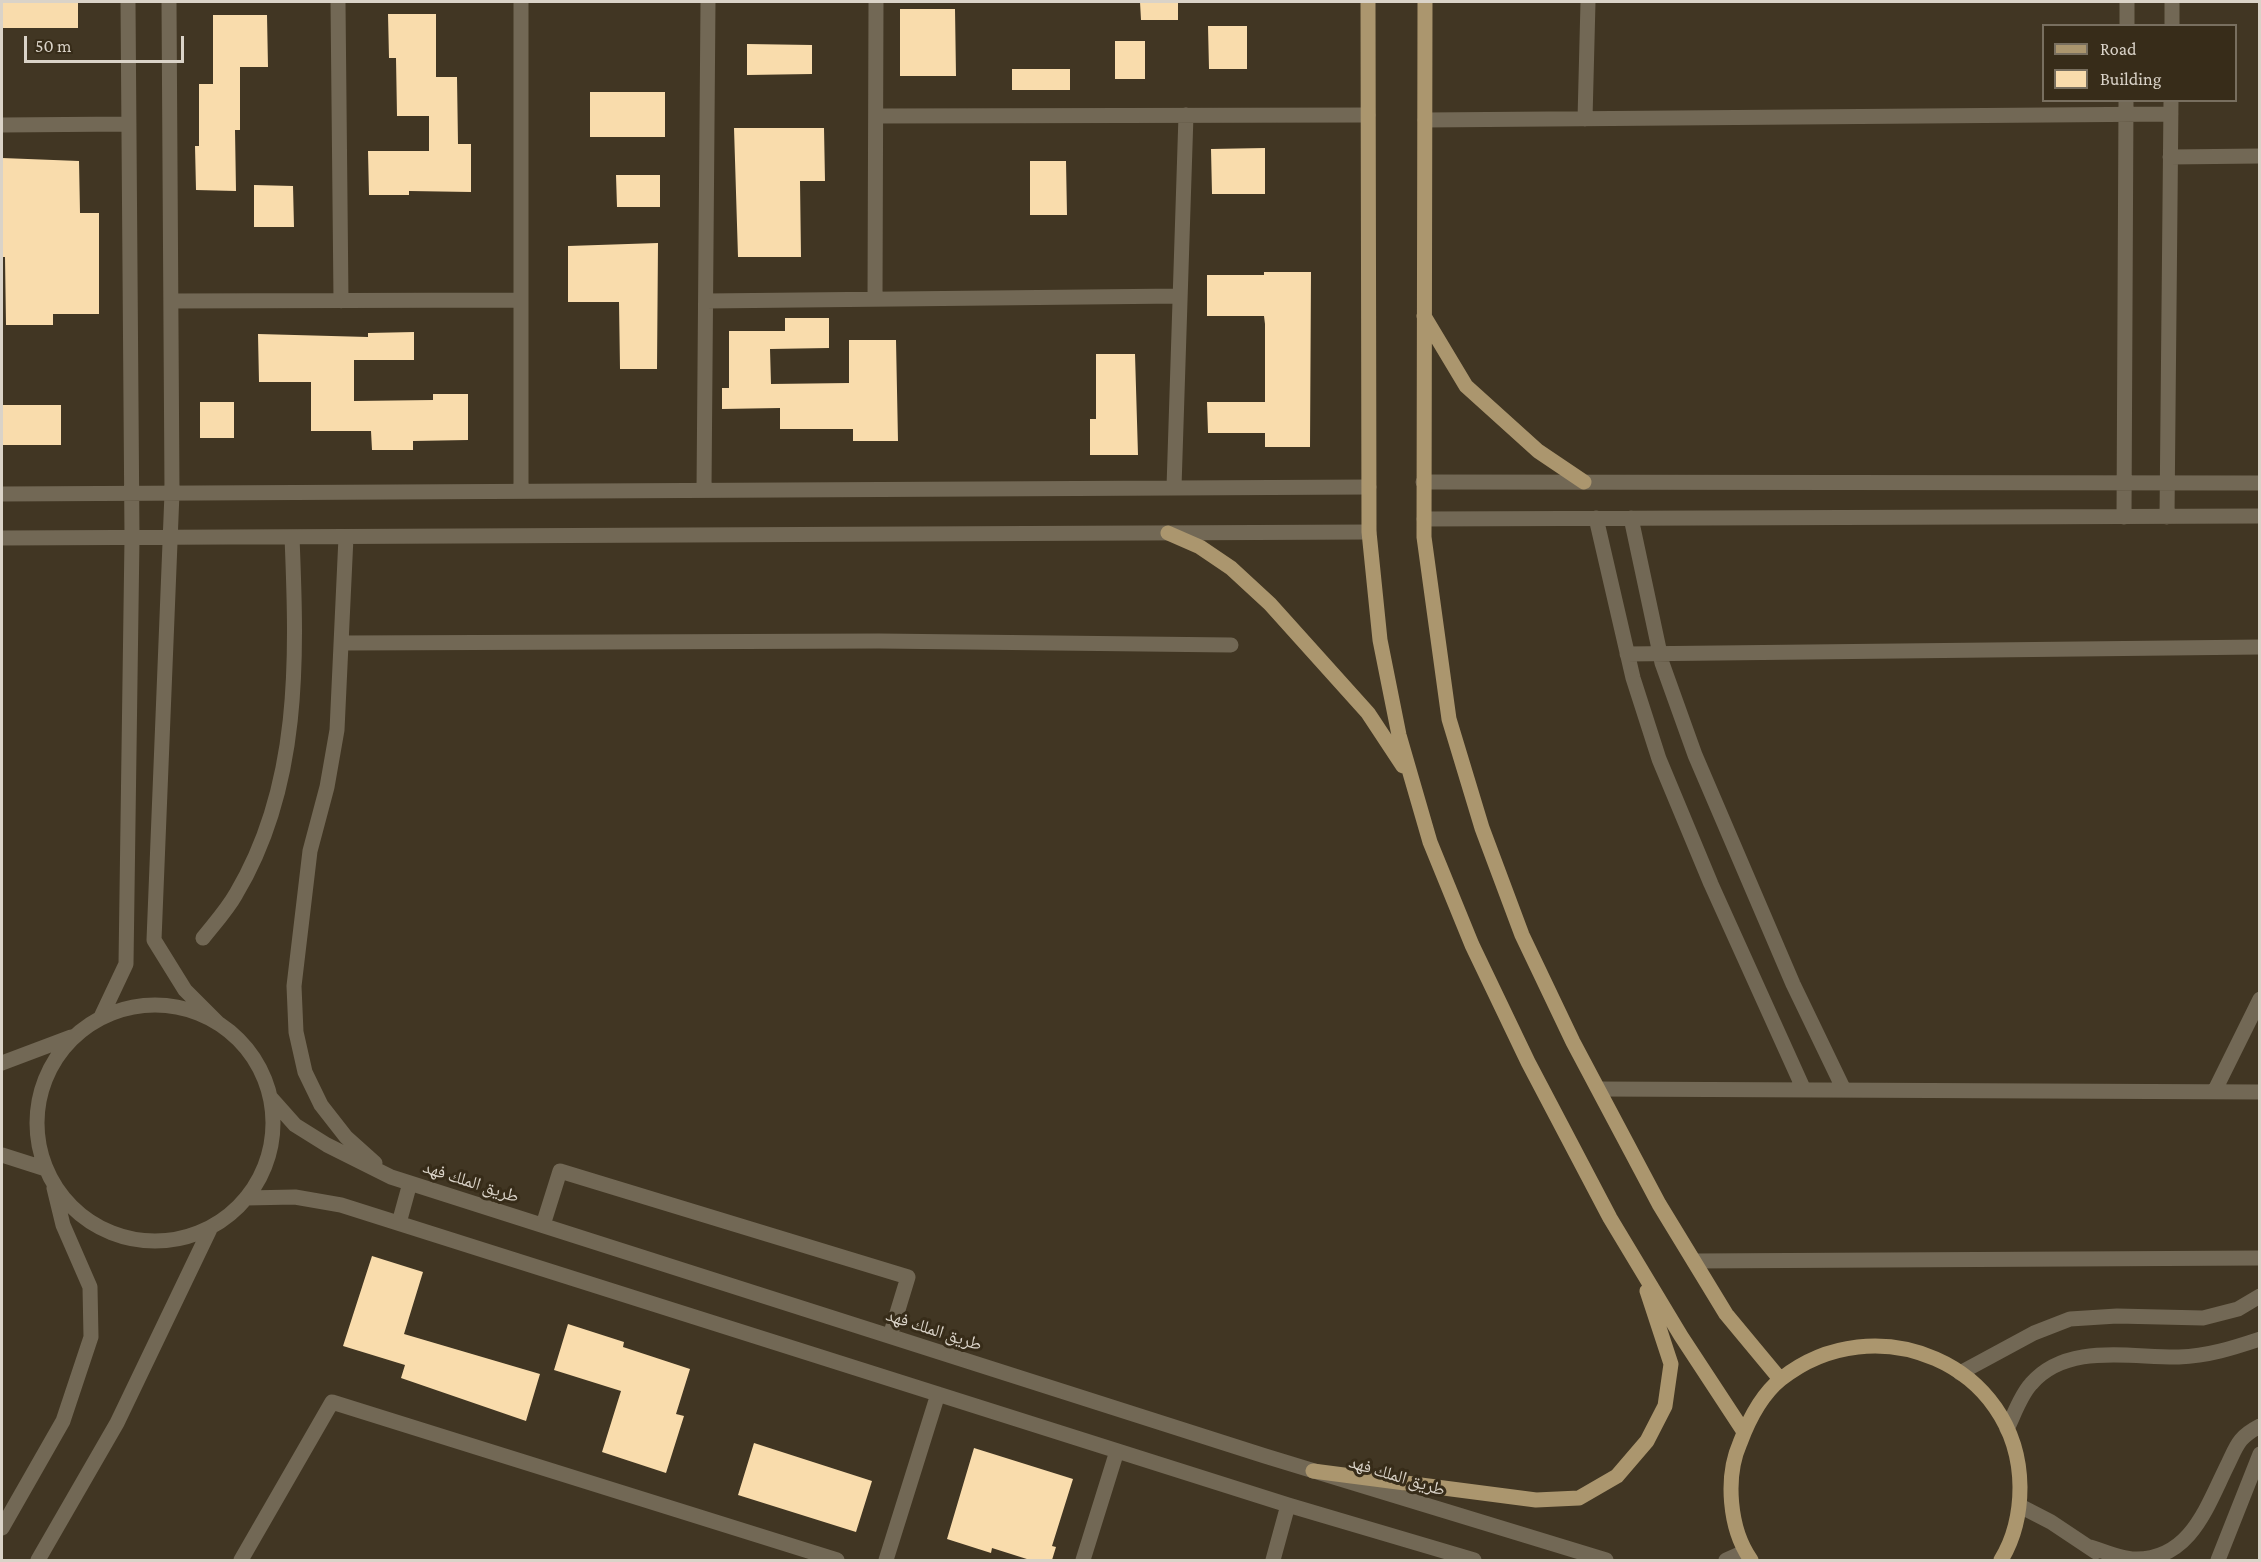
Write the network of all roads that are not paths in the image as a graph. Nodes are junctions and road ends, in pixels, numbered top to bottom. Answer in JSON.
{"nodes":[{"id":1,"x":128,"y":2,"type":"edge"},
{"id":2,"x":169,"y":2,"type":"edge"},
{"id":3,"x":338,"y":2,"type":"edge"},
{"id":4,"x":521,"y":2,"type":"edge"},
{"id":5,"x":708,"y":2,"type":"edge"},
{"id":6,"x":876,"y":2,"type":"edge"},
{"id":7,"x":1368,"y":2,"type":"edge"},
{"id":8,"x":1425,"y":2,"type":"edge"},
{"id":9,"x":1588,"y":2,"type":"edge"},
{"id":10,"x":2127,"y":2,"type":"edge"},
{"id":11,"x":2172,"y":2,"type":"edge"},
{"id":12,"x":2127,"y":24,"type":"edge"},
{"id":13,"x":2172,"y":24,"type":"edge"},
{"id":14,"x":2171,"y":107,"type":"edge"},
{"id":15,"x":2126,"y":108,"type":"edge"},
{"id":16,"x":1185,"y":115,"type":"junction"},
{"id":17,"x":1368,"y":115,"type":"junction"},
{"id":18,"x":876,"y":116,"type":"junction"},
{"id":19,"x":1585,"y":119,"type":"junction"},
{"id":20,"x":1425,"y":120,"type":"junction"},
{"id":21,"x":129,"y":124,"type":"junction"},
{"id":22,"x":2,"y":125,"type":"edge"},
{"id":23,"x":2259,"y":156,"type":"edge"},
{"id":24,"x":2170,"y":157,"type":"junction"},
{"id":25,"x":1180,"y":296,"type":"junction"},
{"id":26,"x":875,"y":299,"type":"junction"},
{"id":27,"x":521,"y":300,"type":"junction"},
{"id":28,"x":171,"y":301,"type":"junction"},
{"id":29,"x":341,"y":301,"type":"junction"},
{"id":30,"x":706,"y":301,"type":"junction"},
{"id":31,"x":1424,"y":314,"type":"junction"},
{"id":32,"x":1423,"y":482,"type":"junction"},
{"id":33,"x":1584,"y":482,"type":"junction"},
{"id":34,"x":2124,"y":483,"type":"junction"},
{"id":35,"x":2168,"y":483,"type":"junction"},
{"id":36,"x":2259,"y":483,"type":"edge"},
{"id":37,"x":1174,"y":487,"type":"junction"},
{"id":38,"x":1369,"y":487,"type":"junction"},
{"id":39,"x":704,"y":490,"type":"junction"},
{"id":40,"x":521,"y":491,"type":"junction"},
{"id":41,"x":2,"y":494,"type":"edge"},
{"id":42,"x":130,"y":494,"type":"junction"},
{"id":43,"x":172,"y":494,"type":"junction"},
{"id":44,"x":2259,"y":516,"type":"edge"},
{"id":45,"x":2124,"y":517,"type":"junction"},
{"id":46,"x":2167,"y":517,"type":"junction"},
{"id":47,"x":1596,"y":518,"type":"junction"},
{"id":48,"x":1631,"y":518,"type":"junction"},
{"id":49,"x":1424,"y":519,"type":"junction"},
{"id":50,"x":1369,"y":532,"type":"junction"},
{"id":51,"x":1168,"y":533,"type":"junction"},
{"id":52,"x":171,"y":537,"type":"junction"},
{"id":53,"x":292,"y":537,"type":"junction"},
{"id":54,"x":346,"y":537,"type":"junction"},
{"id":55,"x":2,"y":538,"type":"edge"},
{"id":56,"x":132,"y":538,"type":"junction"},
{"id":57,"x":342,"y":643,"type":"junction"},
{"id":58,"x":1231,"y":645,"type":"dead end"},
{"id":59,"x":2259,"y":648,"type":"edge"},
{"id":60,"x":1627,"y":654,"type":"junction"},
{"id":61,"x":1660,"y":654,"type":"junction"},
{"id":62,"x":1412,"y":779,"type":"junction"},
{"id":63,"x":203,"y":938,"type":"dead end"},
{"id":64,"x":2259,"y":999,"type":"edge"},
{"id":65,"x":101,"y":1017,"type":"junction"},
{"id":66,"x":218,"y":1023,"type":"junction"},
{"id":67,"x":74,"y":1035,"type":"junction"},
{"id":68,"x":2,"y":1063,"type":"edge"},
{"id":69,"x":1599,"y":1089,"type":"junction"},
{"id":70,"x":1804,"y":1090,"type":"junction"},
{"id":71,"x":1844,"y":1090,"type":"junction"},
{"id":72,"x":2214,"y":1092,"type":"junction"},
{"id":73,"x":2259,"y":1092,"type":"edge"},
{"id":74,"x":271,"y":1098,"type":"junction"},
{"id":75,"x":2,"y":1155,"type":"edge"},
{"id":76,"x":46,"y":1169,"type":"junction"},
{"id":77,"x":391,"y":1177,"type":"junction"},
{"id":78,"x":410,"y":1183,"type":"junction"},
{"id":79,"x":54,"y":1185,"type":"junction"},
{"id":80,"x":246,"y":1198,"type":"junction"},
{"id":81,"x":399,"y":1223,"type":"junction"},
{"id":82,"x":543,"y":1225,"type":"junction"},
{"id":83,"x":211,"y":1227,"type":"junction"},
{"id":84,"x":2259,"y":1258,"type":"edge"},
{"id":85,"x":1694,"y":1261,"type":"junction"},
{"id":86,"x":1640,"y":1268,"type":"junction"},
{"id":87,"x":2259,"y":1296,"type":"edge"},
{"id":88,"x":890,"y":1336,"type":"junction"},
{"id":89,"x":2259,"y":1339,"type":"edge"},
{"id":90,"x":1960,"y":1374,"type":"junction"},
{"id":91,"x":1780,"y":1379,"type":"junction"},
{"id":92,"x":938,"y":1394,"type":"junction"},
{"id":93,"x":2259,"y":1426,"type":"edge"},
{"id":94,"x":2007,"y":1429,"type":"junction"},
{"id":95,"x":1744,"y":1432,"type":"junction"},
{"id":96,"x":1117,"y":1451,"type":"junction"},
{"id":97,"x":2259,"y":1454,"type":"edge"},
{"id":98,"x":1313,"y":1471,"type":"junction"},
{"id":99,"x":1288,"y":1505,"type":"junction"},
{"id":100,"x":2020,"y":1506,"type":"junction"},
{"id":101,"x":2,"y":1528,"type":"edge"},
{"id":102,"x":2090,"y":1547,"type":"junction"},
{"id":103,"x":1747,"y":1556,"type":"edge"},
{"id":104,"x":38,"y":1560,"type":"edge"},
{"id":105,"x":241,"y":1560,"type":"edge"},
{"id":106,"x":837,"y":1560,"type":"edge"},
{"id":107,"x":886,"y":1560,"type":"edge"},
{"id":108,"x":1083,"y":1560,"type":"edge"},
{"id":109,"x":1273,"y":1560,"type":"edge"},
{"id":110,"x":1474,"y":1560,"type":"edge"},
{"id":111,"x":1606,"y":1560,"type":"edge"},
{"id":112,"x":1726,"y":1560,"type":"edge"},
{"id":113,"x":2001,"y":1560,"type":"edge"},
{"id":114,"x":2105,"y":1560,"type":"edge"},
{"id":115,"x":2218,"y":1560,"type":"edge"}],
"edges":[{"from":1,"to":21,"type":"street"},
{"from":2,"to":28,"type":"street"},
{"from":3,"to":29,"type":"street"},
{"from":4,"to":27,"type":"street"},
{"from":5,"to":30,"type":"street"},
{"from":6,"to":18,"type":"street"},
{"from":7,"to":17,"type":"main road"},
{"from":8,"to":20,"type":"main road"},
{"from":9,"to":19,"type":"street"},
{"from":10,"to":12,"type":"street"},
{"from":11,"to":13,"type":"street"},
{"from":14,"to":15,"type":"street"},
{"from":14,"to":24,"type":"street"},
{"from":15,"to":19,"type":"street"},
{"from":15,"to":34,"type":"street"},
{"from":16,"to":17,"type":"street"},
{"from":16,"to":18,"type":"street"},
{"from":16,"to":25,"type":"street"},
{"from":17,"to":38,"type":"main road"},
{"from":18,"to":26,"type":"street"},
{"from":19,"to":20,"type":"street"},
{"from":20,"to":31,"type":"main road"},
{"from":21,"to":22,"type":"street"},
{"from":21,"to":42,"type":"street"},
{"from":23,"to":24,"type":"street"},
{"from":24,"to":35,"type":"street"},
{"from":25,"to":26,"type":"street"},
{"from":25,"to":37,"type":"street"},
{"from":26,"to":30,"type":"street"},
{"from":27,"to":29,"type":"street"},
{"from":27,"to":40,"type":"street"},
{"from":28,"to":29,"type":"street"},
{"from":28,"to":43,"type":"street"},
{"from":30,"to":39,"type":"street"},
{"from":31,"to":32,"type":"main road"},
{"from":31,"to":33,"type":"main road"},
{"from":32,"to":33,"type":"street"},
{"from":32,"to":49,"type":"main road"},
{"from":33,"to":34,"type":"street"},
{"from":34,"to":35,"type":"street"},
{"from":34,"to":45,"type":"street"},
{"from":35,"to":36,"type":"street"},
{"from":35,"to":46,"type":"street"},
{"from":37,"to":38,"type":"street"},
{"from":37,"to":39,"type":"street"},
{"from":38,"to":50,"type":"main road"},
{"from":39,"to":40,"type":"street"},
{"from":40,"to":43,"type":"street"},
{"from":41,"to":42,"type":"street"},
{"from":42,"to":43,"type":"street"},
{"from":42,"to":56,"type":"street"},
{"from":43,"to":52,"type":"street"},
{"from":44,"to":46,"type":"street"},
{"from":45,"to":46,"type":"street"},
{"from":45,"to":48,"type":"street"},
{"from":47,"to":48,"type":"street"},
{"from":47,"to":49,"type":"street"},
{"from":47,"to":60,"type":"street"},
{"from":48,"to":61,"type":"street"},
{"from":49,"to":69,"type":"main road"},
{"from":50,"to":51,"type":"street"},
{"from":50,"to":62,"type":"main road"},
{"from":51,"to":54,"type":"street"},
{"from":51,"to":62,"type":"main road"},
{"from":52,"to":53,"type":"street"},
{"from":52,"to":56,"type":"street"},
{"from":52,"to":66,"type":"street"},
{"from":53,"to":54,"type":"street"},
{"from":53,"to":63,"type":"street"},
{"from":54,"to":57,"type":"street"},
{"from":55,"to":56,"type":"street"},
{"from":56,"to":65,"type":"street"},
{"from":57,"to":58,"type":"street"},
{"from":57,"to":77,"type":"street"},
{"from":59,"to":61,"type":"street"},
{"from":60,"to":61,"type":"street"},
{"from":60,"to":70,"type":"street"},
{"from":61,"to":71,"type":"street"},
{"from":62,"to":86,"type":"main road"},
{"from":64,"to":72,"type":"street"},
{"from":65,"to":66,"type":"street"},
{"from":65,"to":67,"type":"street"},
{"from":66,"to":74,"type":"street"},
{"from":67,"to":68,"type":"street"},
{"from":67,"to":76,"type":"street"},
{"from":69,"to":70,"type":"street"},
{"from":69,"to":85,"type":"main road"},
{"from":70,"to":71,"type":"street"},
{"from":71,"to":72,"type":"street"},
{"from":72,"to":73,"type":"street"},
{"from":74,"to":77,"type":"street","name":"طريق الملك فهد"},
{"from":74,"to":80,"type":"street"},
{"from":75,"to":76,"type":"street"},
{"from":76,"to":79,"type":"street"},
{"from":77,"to":78,"type":"street","name":"طريق الملك فهد"},
{"from":78,"to":81,"type":"street"},
{"from":78,"to":82,"type":"street","name":"طريق الملك فهد"},
{"from":79,"to":83,"type":"street"},
{"from":79,"to":101,"type":"street"},
{"from":80,"to":81,"type":"street"},
{"from":80,"to":83,"type":"street"},
{"from":81,"to":92,"type":"street"},
{"from":82,"to":88,"type":"street","name":"طريق الملك فهد"},
{"from":82,"to":88,"type":"street"},
{"from":83,"to":104,"type":"street"},
{"from":84,"to":85,"type":"street"},
{"from":85,"to":91,"type":"main road"},
{"from":86,"to":95,"type":"main road"},
{"from":86,"to":98,"type":"main road"},
{"from":87,"to":90,"type":"street"},
{"from":88,"to":98,"type":"street","name":"طريق الملك فهد"},
{"from":89,"to":94,"type":"street"},
{"from":90,"to":91,"type":"main road"},
{"from":90,"to":94,"type":"main road"},
{"from":91,"to":95,"type":"main road"},
{"from":92,"to":96,"type":"street"},
{"from":92,"to":107,"type":"street"},
{"from":93,"to":102,"type":"street"},
{"from":94,"to":100,"type":"main road"},
{"from":95,"to":103,"type":"main road"},
{"from":96,"to":99,"type":"street"},
{"from":96,"to":108,"type":"street"},
{"from":97,"to":115,"type":"street"},
{"from":98,"to":111,"type":"street","name":"طريق الملك فهد"},
{"from":99,"to":109,"type":"street"},
{"from":99,"to":110,"type":"street"},
{"from":100,"to":102,"type":"street"},
{"from":100,"to":113,"type":"main road"},
{"from":102,"to":114,"type":"street"},
{"from":103,"to":112,"type":"street"},
{"from":105,"to":106,"type":"street"}]}
